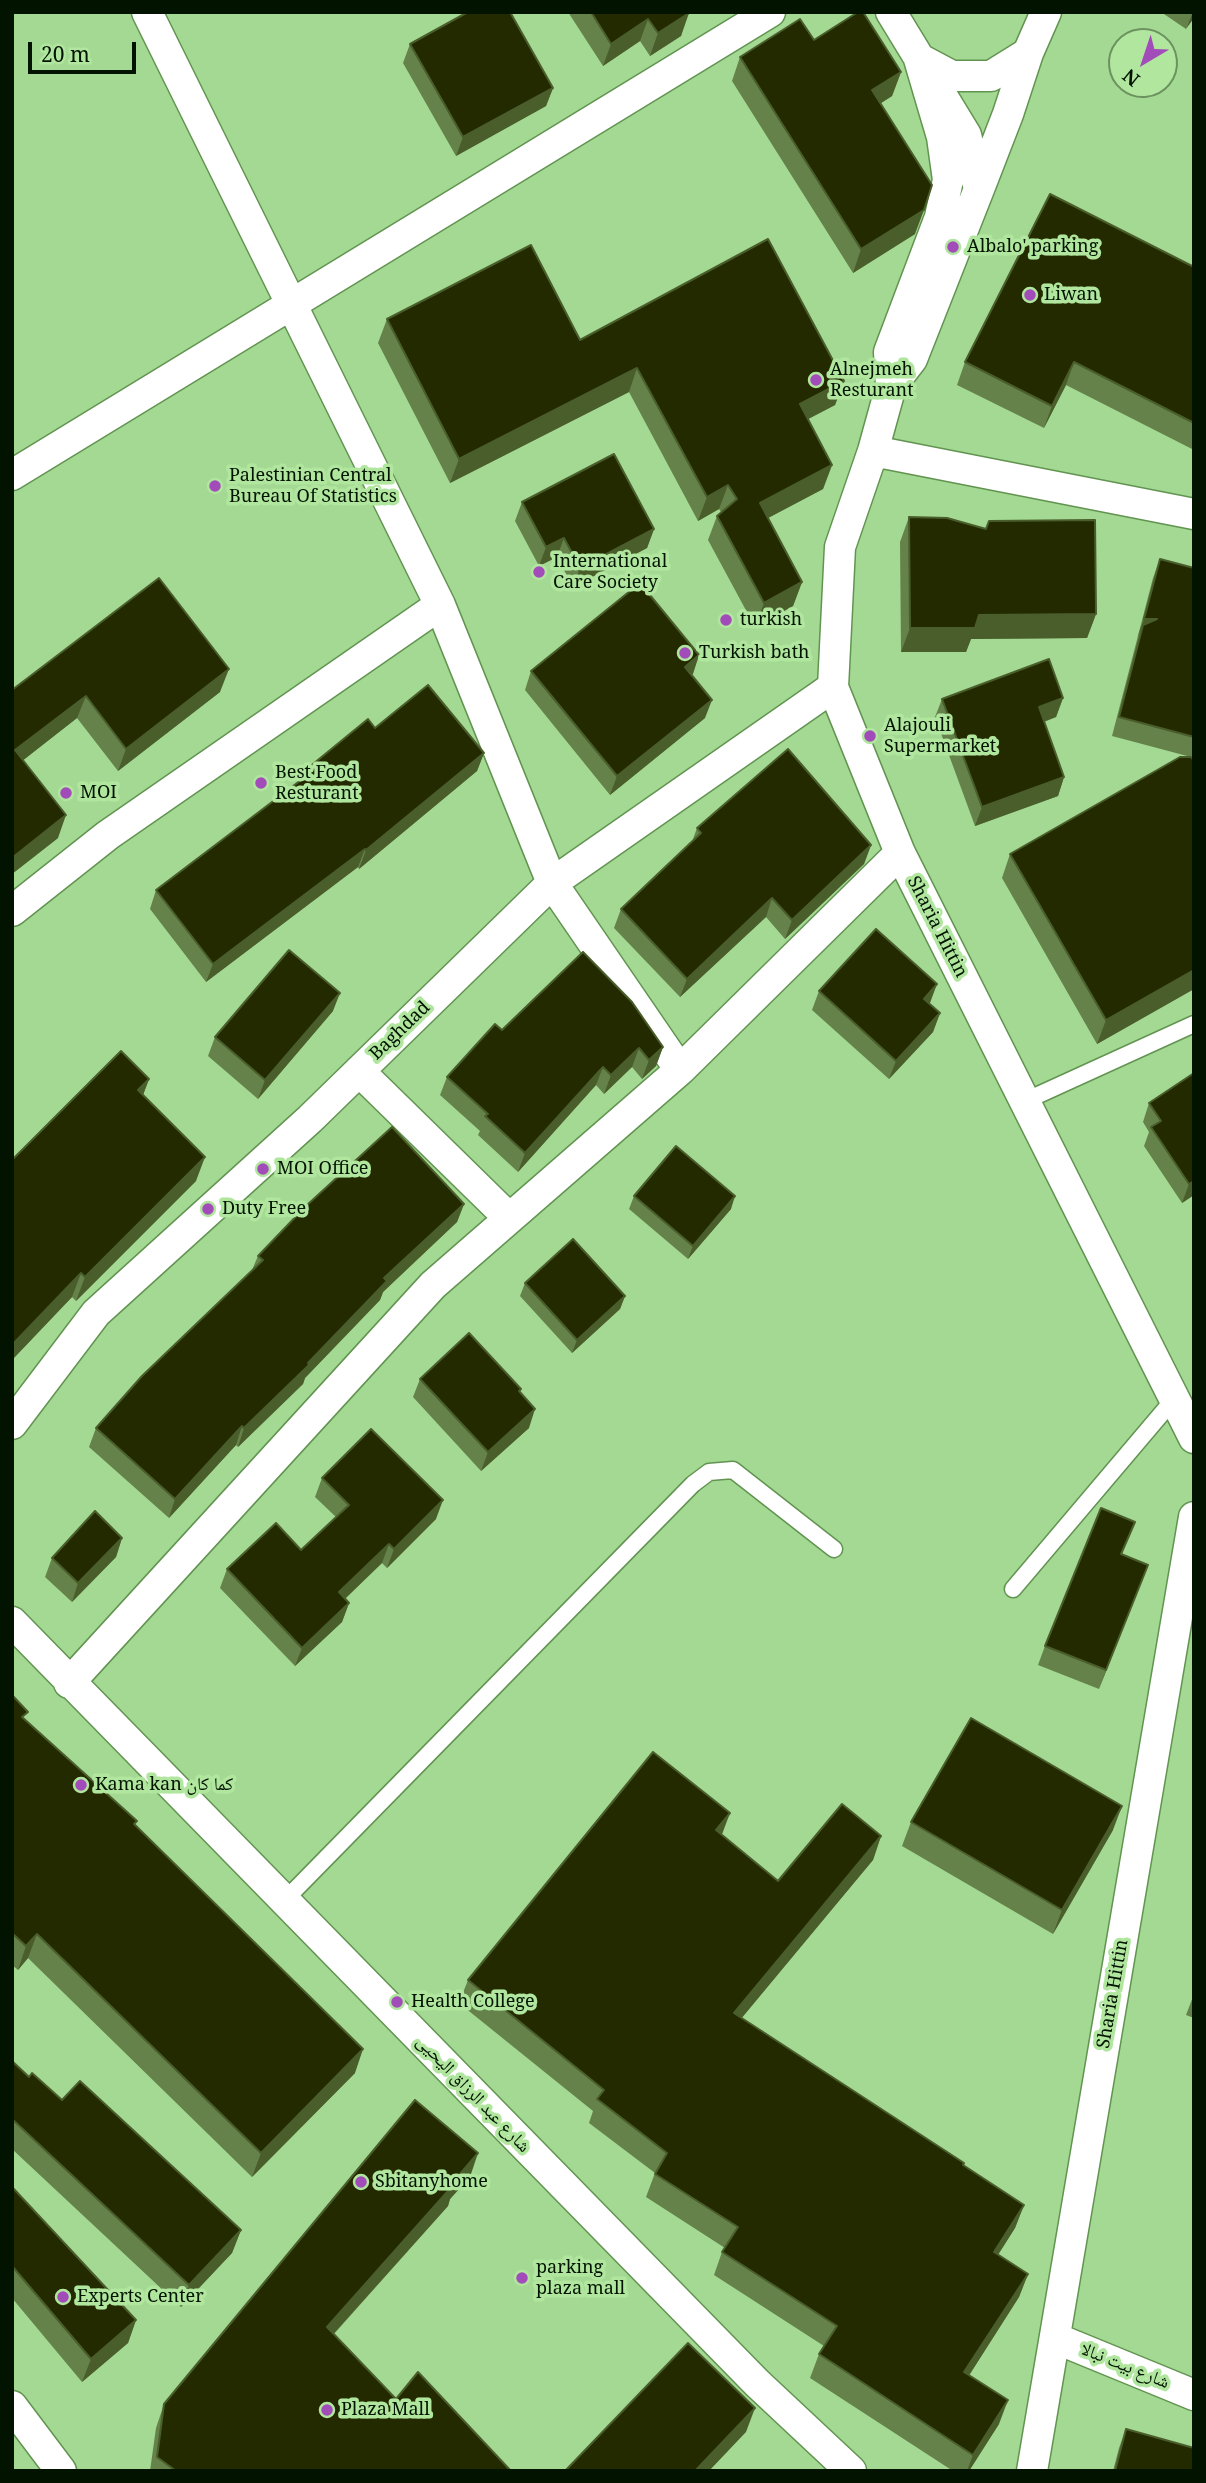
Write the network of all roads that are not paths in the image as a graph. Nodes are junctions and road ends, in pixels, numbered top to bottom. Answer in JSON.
{"nodes":[{"id":1,"x":147,"y":12,"type":"edge"},
{"id":2,"x":770,"y":12,"type":"edge"},
{"id":3,"x":891,"y":12,"type":"edge"},
{"id":4,"x":1046,"y":12,"type":"edge"},
{"id":5,"x":1028,"y":53,"type":"junction"},
{"id":6,"x":919,"y":59,"type":"junction"},
{"id":7,"x":1008,"y":114,"type":"junction"},
{"id":8,"x":954,"y":136,"type":"junction"},
{"id":9,"x":979,"y":189,"type":"junction"},
{"id":10,"x":293,"y":304,"type":"junction"},
{"id":11,"x":891,"y":386,"type":"junction"},
{"id":12,"x":873,"y":451,"type":"junction"},
{"id":13,"x":12,"y":475,"type":"edge"},
{"id":14,"x":1194,"y":513,"type":"edge"},
{"id":15,"x":440,"y":605,"type":"junction"},
{"id":16,"x":833,"y":687,"type":"junction"},
{"id":17,"x":900,"y":853,"type":"junction"},
{"id":18,"x":552,"y":883,"type":"junction"},
{"id":19,"x":12,"y":911,"type":"edge"},
{"id":20,"x":1194,"y":1024,"type":"edge"},
{"id":21,"x":680,"y":1070,"type":"junction"},
{"id":22,"x":359,"y":1072,"type":"junction"},
{"id":23,"x":1025,"y":1101,"type":"junction"},
{"id":24,"x":509,"y":1218,"type":"junction"},
{"id":25,"x":1174,"y":1399,"type":"junction"},
{"id":26,"x":12,"y":1424,"type":"edge"},
{"id":27,"x":1194,"y":1438,"type":"edge"},
{"id":28,"x":1194,"y":1517,"type":"edge"},
{"id":29,"x":834,"y":1549,"type":"dead end"},
{"id":30,"x":1013,"y":1588,"type":"dead end"},
{"id":31,"x":12,"y":1622,"type":"edge"},
{"id":32,"x":69,"y":1683,"type":"junction"},
{"id":33,"x":284,"y":1901,"type":"junction"},
{"id":34,"x":1055,"y":2338,"type":"junction"},
{"id":35,"x":1194,"y":2395,"type":"edge"},
{"id":36,"x":12,"y":2406,"type":"edge"},
{"id":37,"x":61,"y":2471,"type":"edge"},
{"id":38,"x":851,"y":2471,"type":"edge"},
{"id":39,"x":1032,"y":2471,"type":"edge"}],
"edges":[{"from":1,"to":10,"type":"street"},
{"from":2,"to":10,"type":"street"},
{"from":3,"to":6,"type":"street"},
{"from":4,"to":5,"type":"street"},
{"from":5,"to":6,"type":"street"},
{"from":5,"to":7,"type":"street"},
{"from":6,"to":8,"type":"street"},
{"from":7,"to":8,"type":"street"},
{"from":7,"to":9,"type":"street"},
{"from":8,"to":9,"type":"street"},
{"from":8,"to":11,"type":"street"},
{"from":9,"to":11,"type":"street"},
{"from":10,"to":13,"type":"street"},
{"from":10,"to":15,"type":"street"},
{"from":11,"to":12,"type":"street","name":"Sharia Hittin"},
{"from":12,"to":14,"type":"street"},
{"from":12,"to":16,"type":"street","name":"Sharia Hittin"},
{"from":15,"to":18,"type":"street"},
{"from":15,"to":19,"type":"street"},
{"from":16,"to":17,"type":"street","name":"Sharia Hittin"},
{"from":16,"to":18,"type":"street","name":"Baghdad"},
{"from":17,"to":21,"type":"street"},
{"from":17,"to":23,"type":"street","name":"Sharia Hittin"},
{"from":18,"to":21,"type":"street"},
{"from":18,"to":22,"type":"street","name":"Baghdad"},
{"from":20,"to":23,"type":"lane"},
{"from":21,"to":24,"type":"street"},
{"from":22,"to":24,"type":"street"},
{"from":22,"to":26,"type":"street","name":"Baghdad"},
{"from":23,"to":25,"type":"street","name":"Sharia Hittin"},
{"from":24,"to":32,"type":"street"},
{"from":25,"to":27,"type":"street","name":"Sharia Hittin"},
{"from":25,"to":30,"type":"lane"},
{"from":28,"to":34,"type":"street","name":"Sharia Hittin"},
{"from":29,"to":33,"type":"lane"},
{"from":31,"to":32,"type":"street","name":"شارع عبد الرزاق اليحيى"},
{"from":32,"to":33,"type":"street","name":"شارع عبد الرزاق اليحيى"},
{"from":33,"to":38,"type":"street","name":"شارع عبد الرزاق اليحيى"},
{"from":34,"to":35,"type":"street","name":"شارع بيت نبالا"},
{"from":34,"to":39,"type":"street","name":"Sharia Hittin"},
{"from":36,"to":37,"type":"street"}]}
